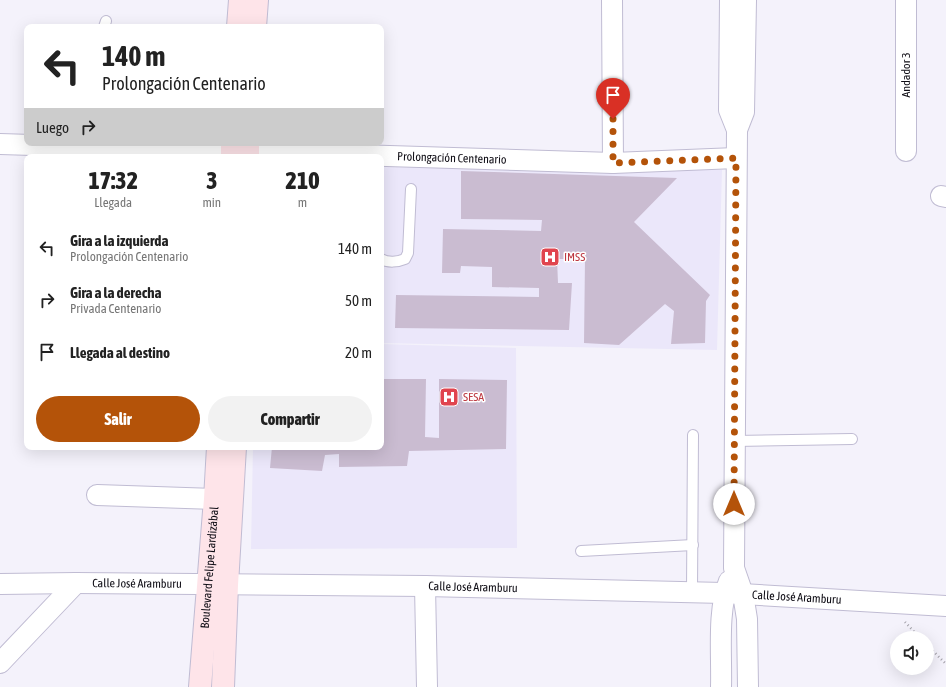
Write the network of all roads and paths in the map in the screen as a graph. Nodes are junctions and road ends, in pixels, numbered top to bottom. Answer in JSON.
{"nodes":[{"id":1,"x":240,"y":0,"type":"edge"},
{"id":2,"x":257,"y":0,"type":"edge"},
{"id":3,"x":612,"y":0,"type":"edge"},
{"id":4,"x":730,"y":0,"type":"edge"},
{"id":5,"x":746,"y":0,"type":"edge"},
{"id":6,"x":906,"y":0,"type":"edge"},
{"id":7,"x":238,"y":24,"type":"edge"},
{"id":8,"x":256,"y":24,"type":"edge"},
{"id":9,"x":736,"y":130,"type":"junction"},
{"id":10,"x":0,"y":144,"type":"edge"},
{"id":11,"x":24,"y":144,"type":"edge"},
{"id":12,"x":123,"y":146,"type":"edge"},
{"id":13,"x":240,"y":150,"type":"edge"},
{"id":14,"x":906,"y":151,"type":"dead end"},
{"id":15,"x":333,"y":154,"type":"edge"},
{"id":16,"x":384,"y":156,"type":"edge"},
{"id":17,"x":736,"y":158,"type":"junction"},
{"id":18,"x":613,"y":163,"type":"junction"},
{"id":19,"x":411,"y":189,"type":"dead end"},
{"id":20,"x":384,"y":260,"type":"edge"},
{"id":21,"x":693,"y":435,"type":"dead end"},
{"id":22,"x":852,"y":439,"type":"dead end"},
{"id":23,"x":735,"y":440,"type":"junction"},
{"id":24,"x":218,"y":450,"type":"edge"},
{"id":25,"x":234,"y":450,"type":"edge"},
{"id":26,"x":97,"y":495,"type":"dead end"},
{"id":27,"x":215,"y":499,"type":"junction"},
{"id":28,"x":694,"y":545,"type":"junction"},
{"id":29,"x":581,"y":551,"type":"dead end"},
{"id":30,"x":76,"y":583,"type":"junction"},
{"id":31,"x":0,"y":584,"type":"edge"},
{"id":32,"x":217,"y":585,"type":"junction"},
{"id":33,"x":425,"y":586,"type":"junction"},
{"id":34,"x":692,"y":593,"type":"junction"},
{"id":35,"x":734,"y":594,"type":"junction"},
{"id":36,"x":946,"y":606,"type":"edge"},
{"id":37,"x":934,"y":652,"type":"edge"},
{"id":38,"x":0,"y":663,"type":"edge"},
{"id":39,"x":946,"y":664,"type":"edge"},
{"id":40,"x":200,"y":687,"type":"edge"},
{"id":41,"x":223,"y":687,"type":"edge"},
{"id":42,"x":427,"y":687,"type":"edge"},
{"id":43,"x":721,"y":687,"type":"edge"},
{"id":44,"x":748,"y":687,"type":"edge"}],
"edges":[{"from":1,"to":7,"type":"main road"},
{"from":2,"to":8,"type":"main road"},
{"from":3,"to":18,"type":"street"},
{"from":4,"to":9,"type":"street"},
{"from":5,"to":9,"type":"street"},
{"from":6,"to":14,"type":"street","name":"Andador 3"},
{"from":9,"to":17,"type":"street"},
{"from":10,"to":11,"type":"street","name":"Prolongación Centenario"},
{"from":12,"to":13,"type":"street","name":"Prolongación Centenario"},
{"from":13,"to":15,"type":"street","name":"Prolongación Centenario"},
{"from":16,"to":18,"type":"street","name":"Prolongación Centenario"},
{"from":17,"to":18,"type":"street","name":"Prolongación Centenario"},
{"from":17,"to":23,"type":"street"},
{"from":19,"to":20,"type":"lane"},
{"from":21,"to":28,"type":"lane"},
{"from":22,"to":23,"type":"lane"},
{"from":23,"to":35,"type":"street"},
{"from":24,"to":27,"type":"main road","name":"Boulevard Felipe Lardizábal"},
{"from":25,"to":32,"type":"main road","name":"Boulevard Felipe Lardizábal"},
{"from":26,"to":27,"type":"street"},
{"from":27,"to":32,"type":"main road","name":"Boulevard Felipe Lardizábal"},
{"from":28,"to":29,"type":"lane"},
{"from":28,"to":34,"type":"lane"},
{"from":30,"to":31,"type":"street","name":"Calle José Aramburu"},
{"from":30,"to":32,"type":"street","name":"Calle José Aramburu"},
{"from":30,"to":38,"type":"street"},
{"from":32,"to":33,"type":"street","name":"Calle José Aramburu"},
{"from":32,"to":40,"type":"main road","name":"Boulevard Felipe Lardizábal"},
{"from":32,"to":41,"type":"main road","name":"Boulevard Felipe Lardizábal"},
{"from":33,"to":34,"type":"street","name":"Calle José Aramburu"},
{"from":33,"to":42,"type":"street"},
{"from":34,"to":35,"type":"street","name":"Calle José Aramburu"},
{"from":35,"to":36,"type":"street","name":"Calle José Aramburu"},
{"from":35,"to":43,"type":"street"},
{"from":35,"to":44,"type":"street"},
{"from":37,"to":39,"type":"path"}]}
